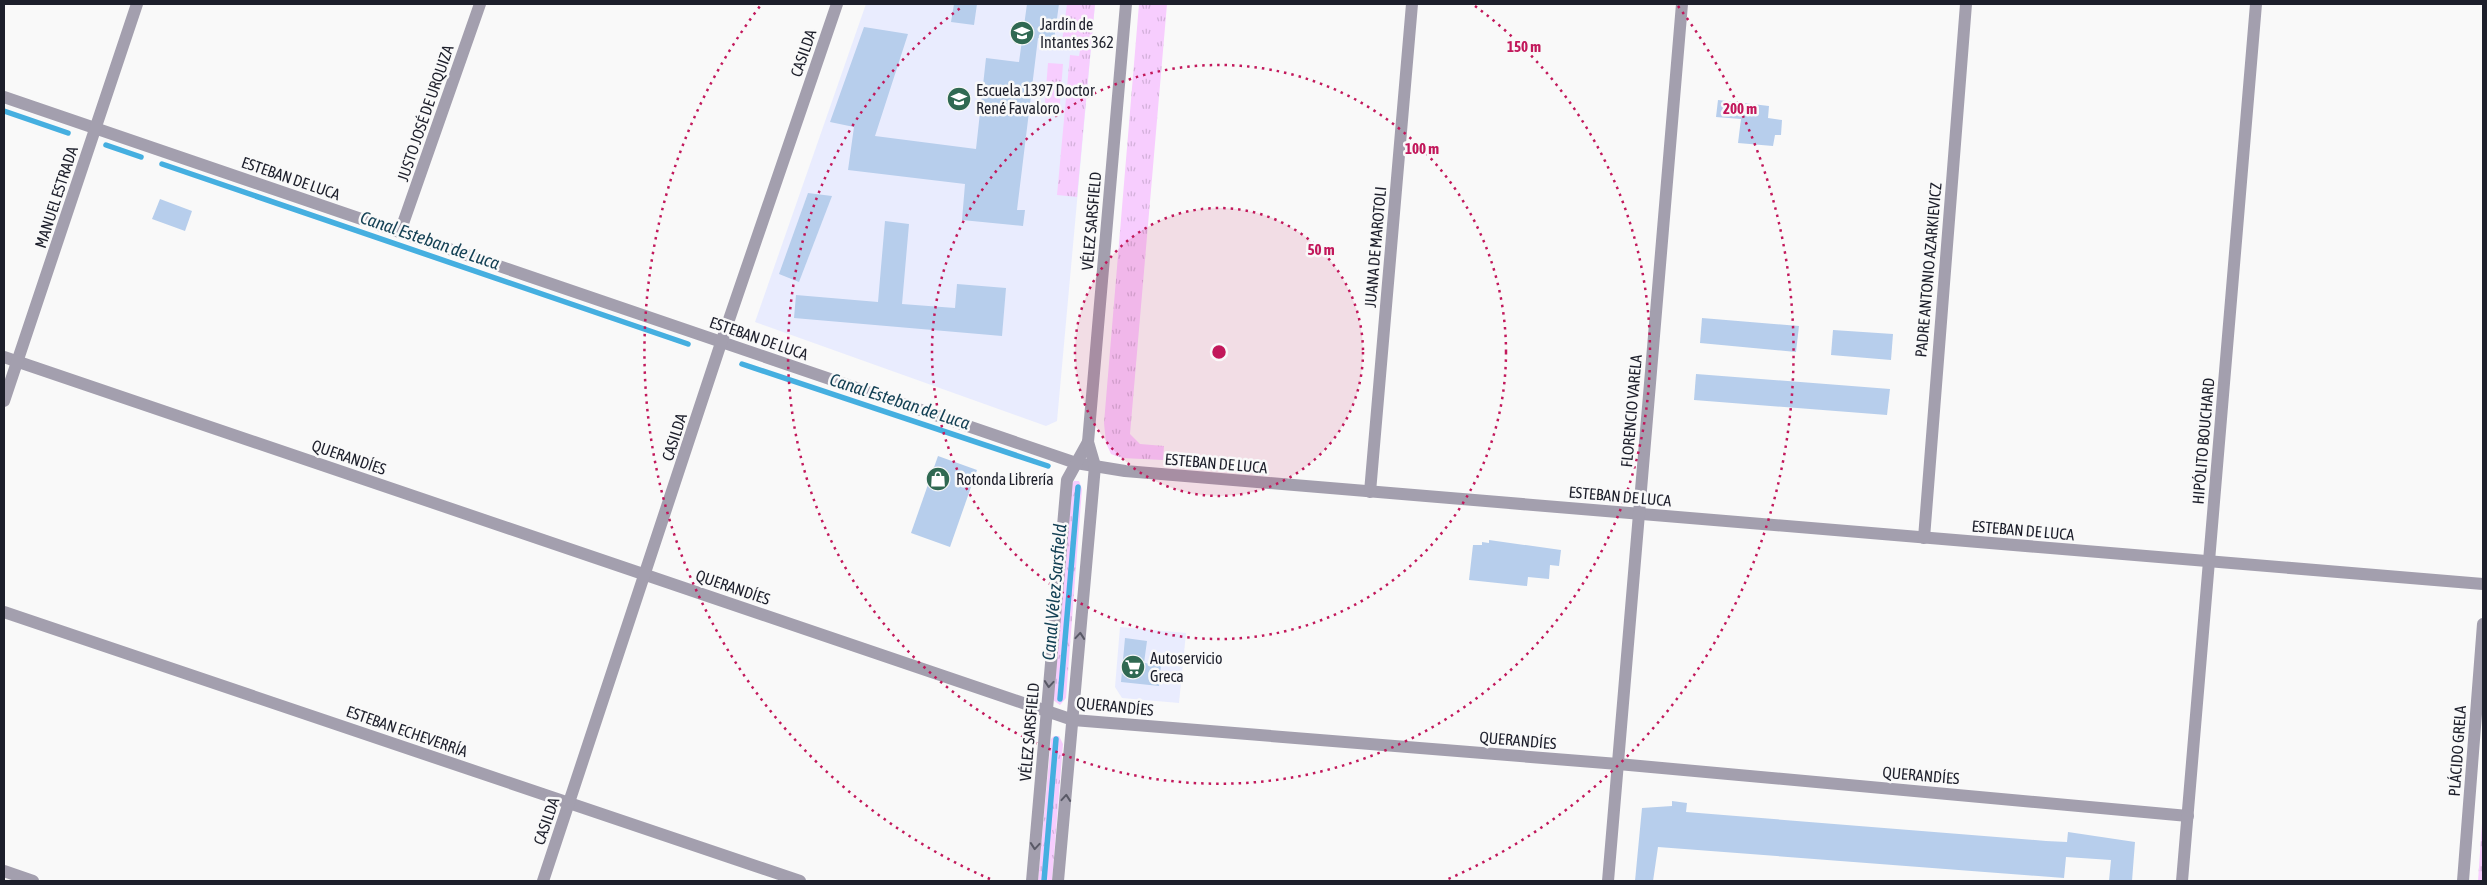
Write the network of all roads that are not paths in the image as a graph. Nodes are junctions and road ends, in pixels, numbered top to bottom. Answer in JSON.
{"nodes":[{"id":1,"x":137,"y":4,"type":"edge"},
{"id":2,"x":480,"y":4,"type":"edge"},
{"id":3,"x":837,"y":4,"type":"edge"},
{"id":4,"x":1126,"y":4,"type":"edge"},
{"id":5,"x":1412,"y":4,"type":"edge"},
{"id":6,"x":1682,"y":4,"type":"edge"},
{"id":7,"x":1966,"y":4,"type":"edge"},
{"id":8,"x":2256,"y":4,"type":"edge"},
{"id":9,"x":4,"y":96,"type":"edge"},
{"id":10,"x":95,"y":128,"type":"junction"},
{"id":11,"x":400,"y":232,"type":"junction"},
{"id":12,"x":721,"y":343,"type":"junction"},
{"id":13,"x":4,"y":357,"type":"edge"},
{"id":14,"x":17,"y":362,"type":"junction"},
{"id":15,"x":4,"y":401,"type":"edge"},
{"id":16,"x":1088,"y":442,"type":"junction"},
{"id":17,"x":1076,"y":463,"type":"junction"},
{"id":18,"x":1095,"y":466,"type":"junction"},
{"id":19,"x":1370,"y":492,"type":"junction"},
{"id":20,"x":1639,"y":514,"type":"junction"},
{"id":21,"x":1924,"y":538,"type":"junction"},
{"id":22,"x":2209,"y":562,"type":"junction"},
{"id":23,"x":646,"y":575,"type":"junction"},
{"id":24,"x":2483,"y":584,"type":"edge"},
{"id":25,"x":4,"y":612,"type":"edge"},
{"id":26,"x":2483,"y":624,"type":"edge"},
{"id":27,"x":1047,"y":711,"type":"junction"},
{"id":28,"x":1072,"y":720,"type":"junction"},
{"id":29,"x":1618,"y":764,"type":"junction"},
{"id":30,"x":569,"y":803,"type":"junction"},
{"id":31,"x":2188,"y":816,"type":"junction"},
{"id":32,"x":4,"y":871,"type":"edge"},
{"id":33,"x":33,"y":881,"type":"edge"},
{"id":34,"x":543,"y":881,"type":"edge"},
{"id":35,"x":800,"y":881,"type":"edge"},
{"id":36,"x":1032,"y":881,"type":"edge"},
{"id":37,"x":1058,"y":881,"type":"edge"},
{"id":38,"x":1608,"y":881,"type":"edge"},
{"id":39,"x":2182,"y":881,"type":"edge"},
{"id":40,"x":2463,"y":881,"type":"edge"}],
"edges":[{"from":1,"to":10,"type":"street","name":"MANUEL ESTRADA"},
{"from":2,"to":11,"type":"street","name":"JUSTO JOSÉ DE URQUIZA"},
{"from":3,"to":12,"type":"street","name":"CASILDA"},
{"from":4,"to":16,"type":"street","name":"VÉLEZ SARSFIELD"},
{"from":5,"to":19,"type":"street","name":"JUANA DE MAROTOLI"},
{"from":6,"to":20,"type":"street","name":"FLORENCIO VARELA"},
{"from":7,"to":21,"type":"street","name":"PADRE ANTONIO AZARKIEVICZ"},
{"from":8,"to":22,"type":"street","name":"HIPÓLITO BOUCHARD"},
{"from":9,"to":10,"type":"street","name":"ESTEBAN DE LUCA"},
{"from":10,"to":11,"type":"street","name":"ESTEBAN DE LUCA"},
{"from":10,"to":14,"type":"street","name":"MANUEL ESTRADA"},
{"from":11,"to":12,"type":"street","name":"ESTEBAN DE LUCA"},
{"from":12,"to":17,"type":"street","name":"ESTEBAN DE LUCA"},
{"from":12,"to":23,"type":"street","name":"CASILDA"},
{"from":13,"to":14,"type":"street","name":"QUERANDÍES"},
{"from":14,"to":15,"type":"street","name":"MANUEL ESTRADA"},
{"from":14,"to":23,"type":"street","name":"QUERANDÍES"},
{"from":16,"to":17,"type":"street","name":"VÉLEZ SARSFIELD"},
{"from":16,"to":18,"type":"street","name":"VÉLEZ SARSFIELD"},
{"from":17,"to":18,"type":"street","name":"ESTEBAN DE LUCA"},
{"from":17,"to":27,"type":"street","name":"VÉLEZ SARSFIELD","one_way":true},
{"from":18,"to":19,"type":"street","name":"ESTEBAN DE LUCA"},
{"from":28,"to":18,"type":"street","name":"VÉLEZ SARSFIELD","one_way":true},
{"from":19,"to":20,"type":"street","name":"ESTEBAN DE LUCA"},
{"from":20,"to":21,"type":"street","name":"ESTEBAN DE LUCA"},
{"from":20,"to":29,"type":"street","name":"FLORENCIO VARELA"},
{"from":21,"to":22,"type":"street","name":"ESTEBAN DE LUCA"},
{"from":22,"to":24,"type":"street","name":"ESTEBAN DE LUCA"},
{"from":22,"to":31,"type":"street","name":"HIPÓLITO BOUCHARD"},
{"from":23,"to":27,"type":"street","name":"QUERANDÍES"},
{"from":23,"to":30,"type":"street","name":"CASILDA"},
{"from":25,"to":30,"type":"street","name":"ESTEBAN ECHEVERRÍA"},
{"from":26,"to":40,"type":"street","name":"PLÁCIDO GRELA"},
{"from":27,"to":28,"type":"street","name":"QUERANDÍES"},
{"from":27,"to":36,"type":"street","name":"VÉLEZ SARSFIELD","one_way":true},
{"from":28,"to":29,"type":"street","name":"QUERANDÍES"},
{"from":37,"to":28,"type":"street","name":"VÉLEZ SARSFIELD","one_way":true},
{"from":29,"to":31,"type":"street","name":"QUERANDÍES"},
{"from":29,"to":38,"type":"street","name":"FLORENCIO VARELA"},
{"from":30,"to":34,"type":"street","name":"CASILDA"},
{"from":30,"to":35,"type":"street","name":"ESTEBAN ECHEVERRÍA"},
{"from":31,"to":39,"type":"street","name":"HIPÓLITO BOUCHARD"},
{"from":32,"to":33,"type":"street"}]}
